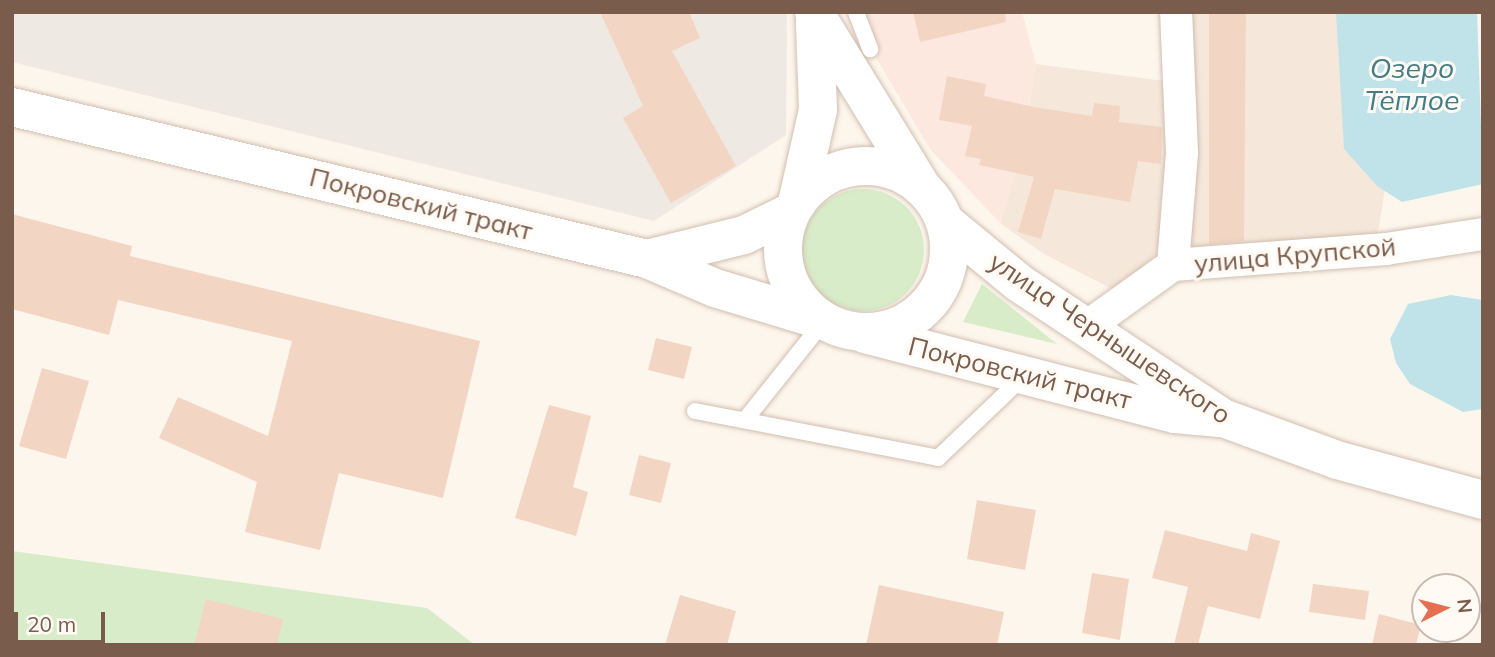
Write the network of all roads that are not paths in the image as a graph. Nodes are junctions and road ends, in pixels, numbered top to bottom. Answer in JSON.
{"nodes":[{"id":1,"x":814,"y":12,"type":"edge"},
{"id":2,"x":856,"y":12,"type":"edge"},
{"id":3,"x":1176,"y":12,"type":"edge"},
{"id":4,"x":870,"y":49,"type":"dead end"},
{"id":5,"x":12,"y":107,"type":"edge"},
{"id":6,"x":922,"y":188,"type":"junction"},
{"id":7,"x":793,"y":208,"type":"junction"},
{"id":8,"x":946,"y":223,"type":"junction"},
{"id":9,"x":1483,"y":234,"type":"edge"},
{"id":10,"x":647,"y":259,"type":"junction"},
{"id":11,"x":1173,"y":265,"type":"junction"},
{"id":12,"x":841,"y":326,"type":"junction"},
{"id":13,"x":1085,"y":328,"type":"junction"},
{"id":14,"x":1028,"y":373,"type":"junction"},
{"id":15,"x":695,"y":411,"type":"dead end"},
{"id":16,"x":1223,"y":418,"type":"junction"},
{"id":17,"x":745,"y":420,"type":"junction"},
{"id":18,"x":1483,"y":499,"type":"edge"}],
"edges":[{"from":1,"to":6,"type":"main road"},
{"from":1,"to":7,"type":"main road"},
{"from":2,"to":4,"type":"lane"},
{"from":3,"to":11,"type":"street"},
{"from":5,"to":10,"type":"main road","name":"Покровский тракт"},
{"from":6,"to":7,"type":"main road"},
{"from":6,"to":8,"type":"main road"},
{"from":7,"to":10,"type":"main road"},
{"from":7,"to":12,"type":"main road"},
{"from":8,"to":12,"type":"main road"},
{"from":8,"to":13,"type":"main road","name":"улица Чернышевского"},
{"from":9,"to":11,"type":"street","name":"улица Крупской"},
{"from":10,"to":12,"type":"main road","name":"Покровский тракт"},
{"from":11,"to":13,"type":"street","name":"улица Крупской"},
{"from":12,"to":14,"type":"main road","name":"Покровский тракт"},
{"from":12,"to":17,"type":"lane"},
{"from":13,"to":16,"type":"main road","name":"улица Чернышевского"},
{"from":14,"to":16,"type":"main road","name":"Покровский тракт"},
{"from":14,"to":17,"type":"lane"},
{"from":15,"to":17,"type":"lane"},
{"from":16,"to":18,"type":"main road","name":"улица Чернышевского"}]}
